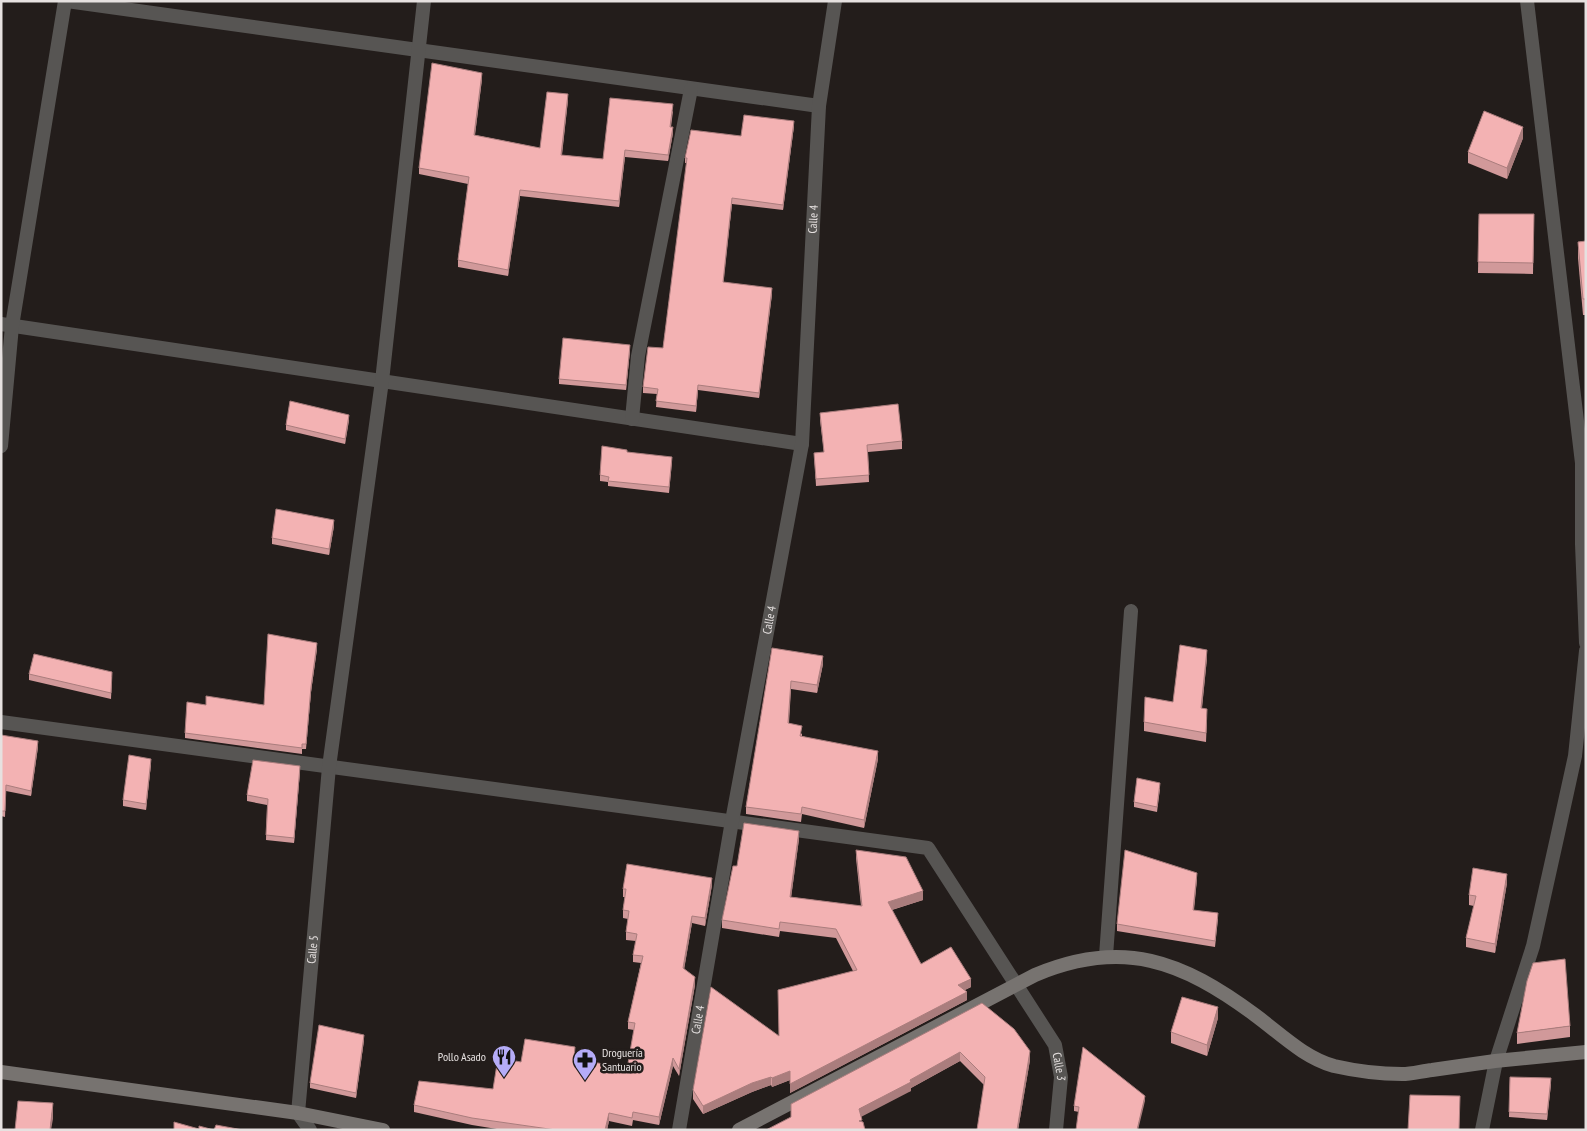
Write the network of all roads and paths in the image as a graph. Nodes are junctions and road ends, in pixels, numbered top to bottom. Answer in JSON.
{"nodes":[{"id":1,"x":66,"y":1,"type":"edge"},
{"id":2,"x":424,"y":1,"type":"edge"},
{"id":3,"x":835,"y":1,"type":"edge"},
{"id":4,"x":1527,"y":1,"type":"edge"},
{"id":5,"x":420,"y":52,"type":"junction"},
{"id":6,"x":691,"y":89,"type":"junction"},
{"id":7,"x":819,"y":106,"type":"junction"},
{"id":8,"x":7,"y":325,"type":"edge"},
{"id":9,"x":382,"y":381,"type":"junction"},
{"id":10,"x":632,"y":419,"type":"junction"},
{"id":11,"x":802,"y":444,"type":"junction"},
{"id":12,"x":1,"y":446,"type":"edge"},
{"id":13,"x":1131,"y":611,"type":"dead end"},
{"id":14,"x":1586,"y":643,"type":"edge"},
{"id":15,"x":1586,"y":652,"type":"edge"},
{"id":16,"x":1,"y":722,"type":"edge"},
{"id":17,"x":329,"y":766,"type":"junction"},
{"id":18,"x":732,"y":821,"type":"junction"},
{"id":19,"x":1106,"y":956,"type":"junction"},
{"id":20,"x":1016,"y":986,"type":"junction"},
{"id":21,"x":1586,"y":1052,"type":"edge"},
{"id":22,"x":1496,"y":1061,"type":"junction"},
{"id":23,"x":1,"y":1072,"type":"edge"},
{"id":24,"x":298,"y":1114,"type":"junction"},
{"id":25,"x":310,"y":1130,"type":"edge"},
{"id":26,"x":383,"y":1130,"type":"edge"},
{"id":27,"x":679,"y":1130,"type":"edge"},
{"id":28,"x":739,"y":1130,"type":"edge"},
{"id":29,"x":1056,"y":1130,"type":"edge"},
{"id":30,"x":1482,"y":1130,"type":"edge"}],
"edges":[{"from":1,"to":5,"type":"street"},
{"from":1,"to":8,"type":"street"},
{"from":2,"to":5,"type":"street","name":"Calle 5"},
{"from":3,"to":7,"type":"street","name":"Calle 4"},
{"from":4,"to":14,"type":"street"},
{"from":5,"to":6,"type":"street"},
{"from":5,"to":9,"type":"street","name":"Calle 5"},
{"from":6,"to":7,"type":"street"},
{"from":6,"to":10,"type":"street"},
{"from":7,"to":11,"type":"street","name":"Calle 4"},
{"from":8,"to":9,"type":"street"},
{"from":8,"to":12,"type":"street"},
{"from":9,"to":10,"type":"street"},
{"from":9,"to":17,"type":"street","name":"Calle 5"},
{"from":10,"to":11,"type":"street"},
{"from":11,"to":18,"type":"street","name":"Calle 4"},
{"from":13,"to":19,"type":"street"},
{"from":15,"to":22,"type":"street"},
{"from":16,"to":17,"type":"street","name":"Calle 3"},
{"from":17,"to":18,"type":"street","name":"Calle 3"},
{"from":17,"to":24,"type":"street","name":"Calle 5"},
{"from":18,"to":20,"type":"street","name":"Calle 3"},
{"from":18,"to":27,"type":"street","name":"Calle 4"},
{"from":19,"to":20,"type":"main road"},
{"from":19,"to":22,"type":"main road"},
{"from":20,"to":28,"type":"main road"},
{"from":20,"to":29,"type":"street","name":"Calle 3"},
{"from":21,"to":22,"type":"main road"},
{"from":22,"to":30,"type":"street"},
{"from":23,"to":24,"type":"main road"},
{"from":24,"to":25,"type":"street"},
{"from":24,"to":26,"type":"main road"}]}
